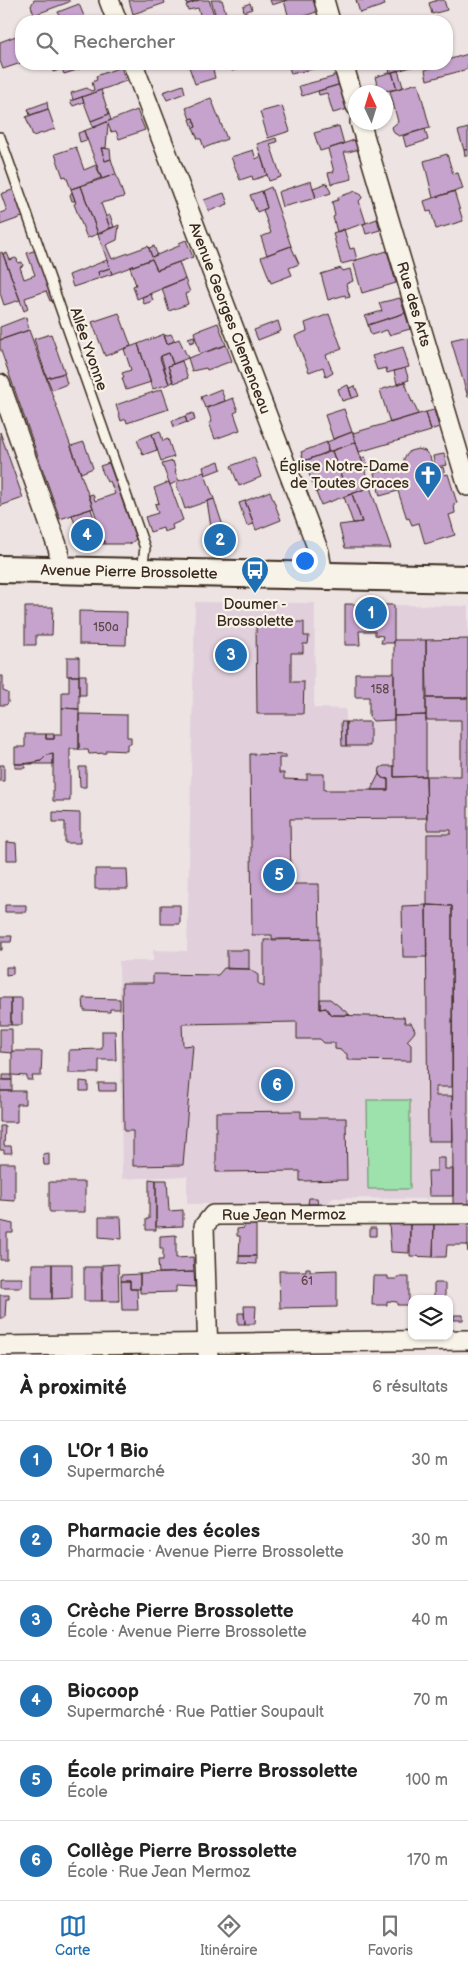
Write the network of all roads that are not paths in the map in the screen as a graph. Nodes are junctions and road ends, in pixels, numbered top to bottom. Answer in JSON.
{"nodes":[{"id":1,"x":109,"y":0,"type":"edge"},
{"id":2,"x":324,"y":0,"type":"edge"},
{"id":3,"x":115,"y":15,"type":"edge"},
{"id":4,"x":328,"y":15,"type":"edge"},
{"id":5,"x":135,"y":70,"type":"edge"},
{"id":6,"x":345,"y":70,"type":"edge"},
{"id":7,"x":350,"y":85,"type":"edge"},
{"id":8,"x":362,"y":130,"type":"edge"},
{"id":9,"x":0,"y":137,"type":"edge"},
{"id":10,"x":0,"y":384,"type":"edge"},
{"id":11,"x":468,"y":486,"type":"edge"},
{"id":12,"x":0,"y":569,"type":"edge"},
{"id":13,"x":59,"y":570,"type":"junction"},
{"id":14,"x":142,"y":571,"type":"junction"},
{"id":15,"x":323,"y":575,"type":"junction"},
{"id":16,"x":468,"y":579,"type":"edge"},
{"id":17,"x":468,"y":1214,"type":"edge"},
{"id":18,"x":468,"y":1340,"type":"edge"},
{"id":19,"x":0,"y":1346,"type":"edge"},
{"id":20,"x":207,"y":1349,"type":"edge"}],
"edges":[{"from":1,"to":3,"type":"street"},
{"from":2,"to":4,"type":"street"},
{"from":5,"to":15,"type":"street","name":"Avenue Georges Clemenceau"},
{"from":6,"to":7,"type":"street"},
{"from":8,"to":11,"type":"street","name":"Rue des Arts"},
{"from":9,"to":14,"type":"lane","name":"Allée Yvonne"},
{"from":10,"to":13,"type":"street"},
{"from":12,"to":13,"type":"main road","name":"Avenue Pierre Brossolette"},
{"from":13,"to":14,"type":"main road","name":"Avenue Pierre Brossolette"},
{"from":14,"to":15,"type":"main road","name":"Avenue Pierre Brossolette"},
{"from":15,"to":16,"type":"main road","name":"Avenue Pierre Brossolette"},
{"from":17,"to":20,"type":"street","name":"Rue Jean Mermoz"},
{"from":18,"to":20,"type":"street"},
{"from":19,"to":20,"type":"street"}]}
